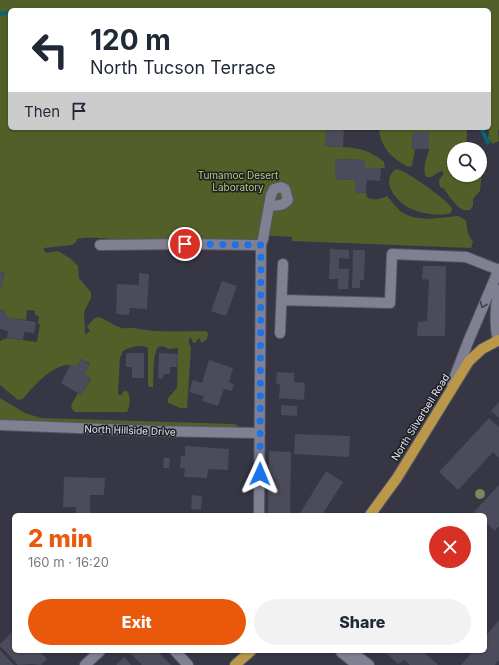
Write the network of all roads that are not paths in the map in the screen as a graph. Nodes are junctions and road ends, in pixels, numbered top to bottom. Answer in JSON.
{"nodes":[{"id":1,"x":269,"y":205,"type":"dead end"},
{"id":2,"x":100,"y":245,"type":"dead end"},
{"id":3,"x":261,"y":245,"type":"junction"},
{"id":4,"x":282,"y":264,"type":"dead end"},
{"id":5,"x":499,"y":270,"type":"edge"},
{"id":6,"x":499,"y":290,"type":"edge"},
{"id":7,"x":282,"y":300,"type":"junction"},
{"id":8,"x":280,"y":333,"type":"dead end"},
{"id":9,"x":499,"y":341,"type":"edge"},
{"id":10,"x":447,"y":397,"type":"junction"},
{"id":11,"x":0,"y":425,"type":"edge"},
{"id":12,"x":260,"y":433,"type":"junction"},
{"id":13,"x":259,"y":513,"type":"edge"},
{"id":14,"x":371,"y":513,"type":"edge"},
{"id":15,"x":98,"y":653,"type":"edge"},
{"id":16,"x":178,"y":653,"type":"edge"},
{"id":17,"x":249,"y":653,"type":"edge"},
{"id":18,"x":343,"y":653,"type":"edge"},
{"id":19,"x":353,"y":653,"type":"edge"},
{"id":20,"x":85,"y":665,"type":"edge"},
{"id":21,"x":188,"y":665,"type":"edge"},
{"id":22,"x":235,"y":665,"type":"edge"},
{"id":23,"x":357,"y":665,"type":"edge"},
{"id":24,"x":369,"y":665,"type":"edge"}],
"edges":[{"from":1,"to":3,"type":"street"},
{"from":2,"to":3,"type":"street"},
{"from":3,"to":12,"type":"street"},
{"from":4,"to":7,"type":"street"},
{"from":5,"to":7,"type":"street"},
{"from":5,"to":10,"type":"street","one_way":true},
{"from":6,"to":9,"type":"street"},
{"from":7,"to":8,"type":"street"},
{"from":9,"to":10,"type":"main road","name":"North Silverbell Road"},
{"from":10,"to":14,"type":"main road","name":"North Silverbell Road"},
{"from":11,"to":12,"type":"street","name":"North Hillside Drive"},
{"from":12,"to":13,"type":"street"},
{"from":15,"to":20,"type":"street"},
{"from":16,"to":21,"type":"street"},
{"from":17,"to":22,"type":"main road"},
{"from":18,"to":23,"type":"street"},
{"from":19,"to":24,"type":"street"}]}
